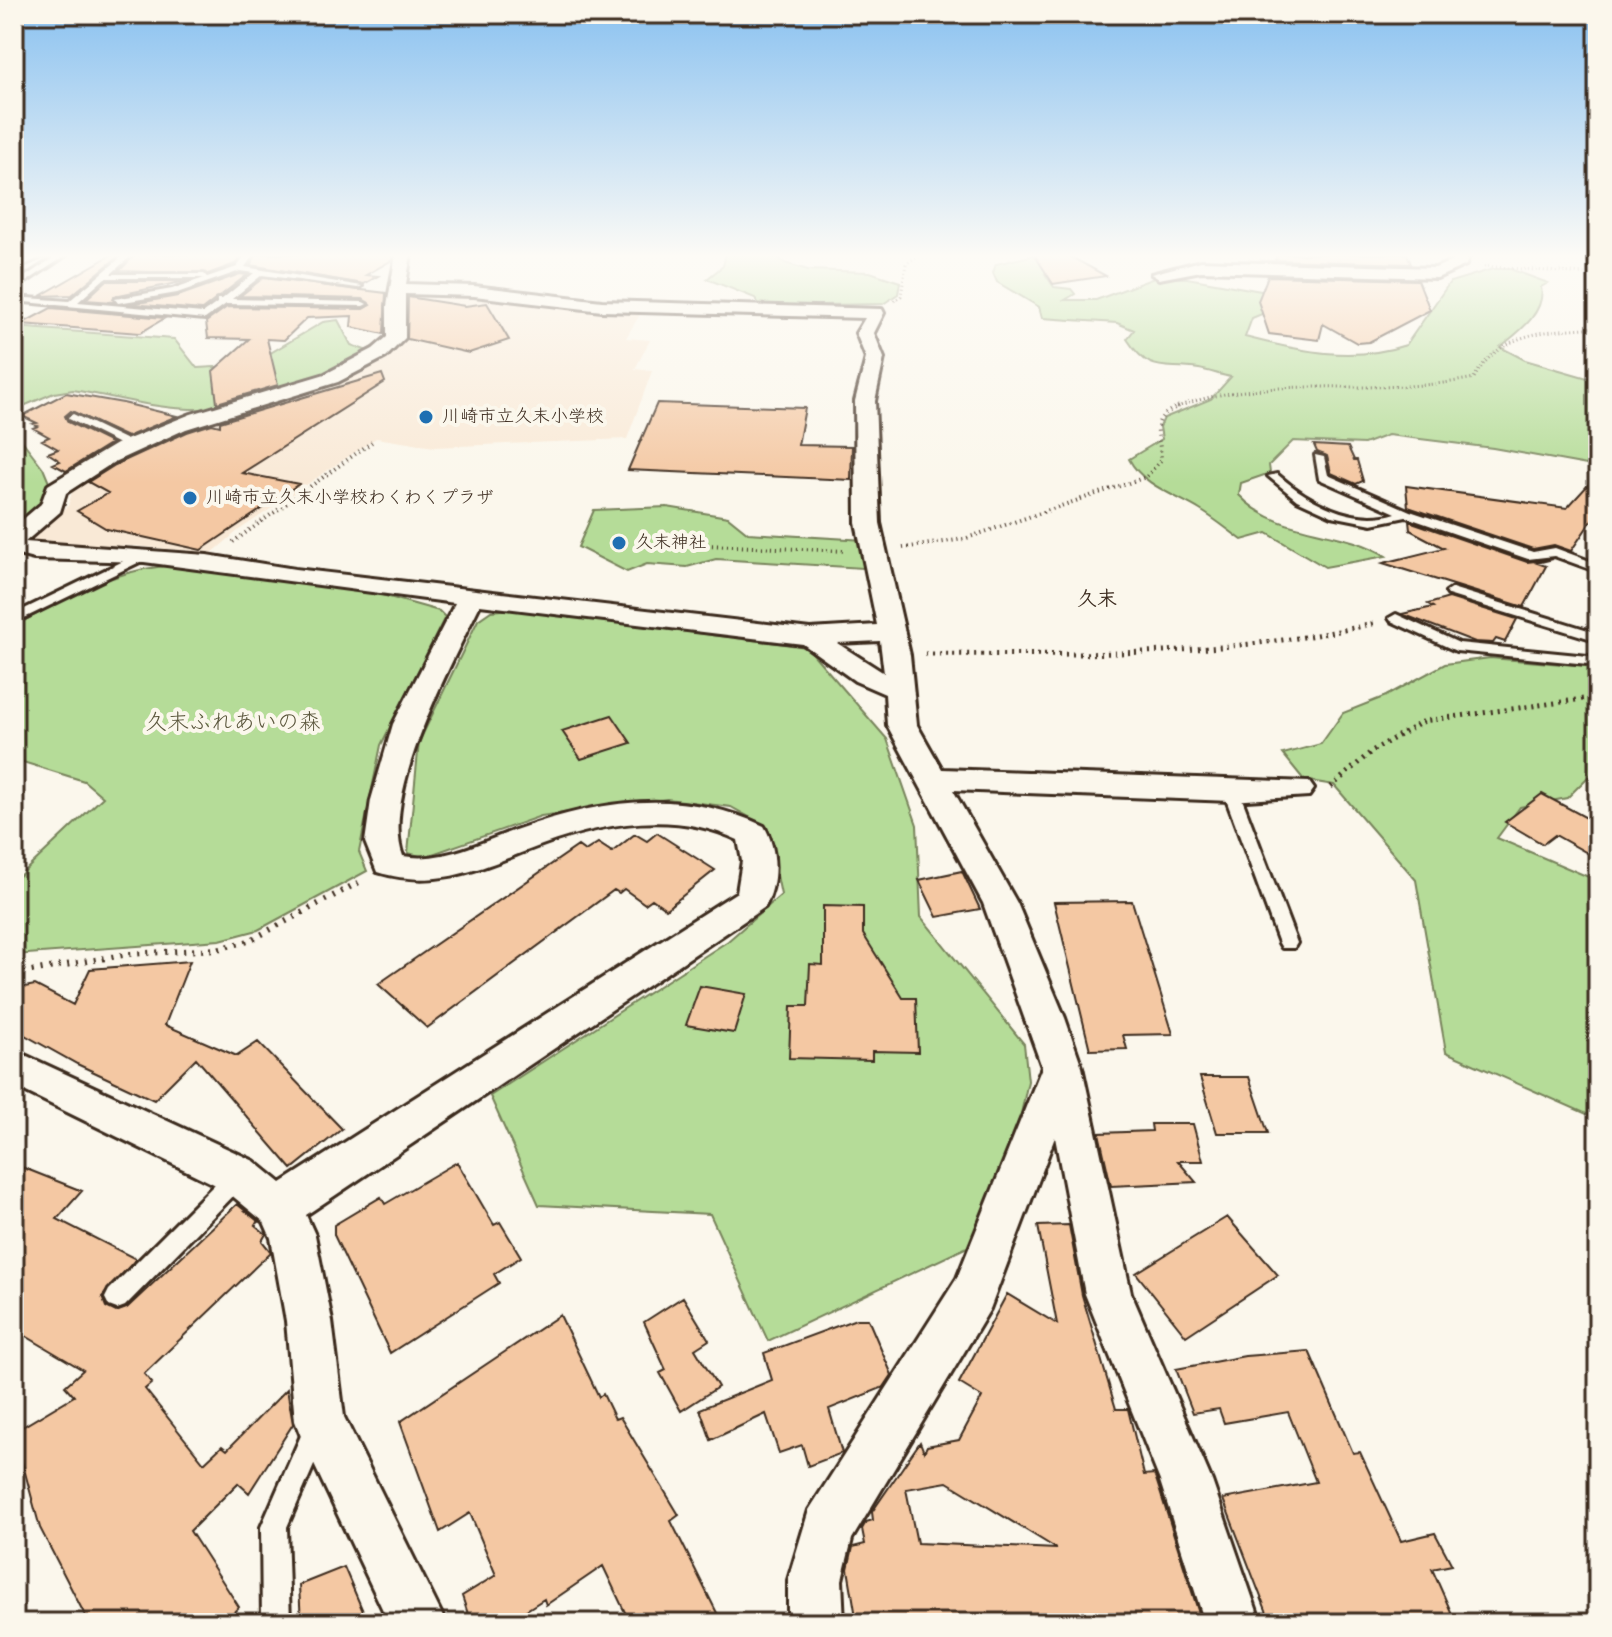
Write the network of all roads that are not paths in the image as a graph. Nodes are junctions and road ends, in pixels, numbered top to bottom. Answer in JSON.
{"nodes":[{"id":1,"x":396,"y":330,"type":"edge"},
{"id":2,"x":866,"y":330,"type":"edge"},
{"id":3,"x":73,"y":417,"type":"dead end"},
{"id":4,"x":127,"y":444,"type":"junction"},
{"id":5,"x":1319,"y":457,"type":"dead end"},
{"id":6,"x":1273,"y":476,"type":"dead end"},
{"id":7,"x":1406,"y":513,"type":"junction"},
{"id":8,"x":14,"y":539,"type":"edge"},
{"id":9,"x":14,"y":546,"type":"edge"},
{"id":10,"x":144,"y":555,"type":"junction"},
{"id":11,"x":1598,"y":568,"type":"edge"},
{"id":12,"x":1452,"y":592,"type":"dead end"},
{"id":13,"x":472,"y":595,"type":"junction"},
{"id":14,"x":1396,"y":618,"type":"road end"},
{"id":15,"x":14,"y":619,"type":"edge"},
{"id":16,"x":810,"y":637,"type":"junction"},
{"id":17,"x":1598,"y":637,"type":"edge"},
{"id":18,"x":896,"y":659,"type":"junction"},
{"id":19,"x":1598,"y":661,"type":"edge"},
{"id":20,"x":929,"y":779,"type":"junction"},
{"id":21,"x":1298,"y":789,"type":"road end"},
{"id":22,"x":1231,"y":791,"type":"junction"},
{"id":23,"x":1288,"y":943,"type":"dead end"},
{"id":24,"x":14,"y":1067,"type":"edge"},
{"id":25,"x":1062,"y":1067,"type":"junction"},
{"id":26,"x":239,"y":1175,"type":"junction"},
{"id":27,"x":279,"y":1208,"type":"junction"},
{"id":28,"x":117,"y":1298,"type":"dead end"},
{"id":29,"x":320,"y":1421,"type":"junction"},
{"id":30,"x":276,"y":1623,"type":"edge"},
{"id":31,"x":418,"y":1623,"type":"edge"},
{"id":32,"x":816,"y":1623,"type":"edge"},
{"id":33,"x":1233,"y":1623,"type":"edge"}],
"edges":[{"from":1,"to":4,"type":"street"},
{"from":2,"to":18,"type":"street"},
{"from":3,"to":4,"type":"lane"},
{"from":4,"to":8,"type":"street"},
{"from":5,"to":7,"type":"lane"},
{"from":6,"to":7,"type":"lane"},
{"from":7,"to":11,"type":"lane"},
{"from":9,"to":10,"type":"street"},
{"from":10,"to":13,"type":"street"},
{"from":10,"to":15,"type":"lane"},
{"from":12,"to":17,"type":"lane"},
{"from":13,"to":16,"type":"street"},
{"from":13,"to":27,"type":"street"},
{"from":14,"to":19,"type":"lane"},
{"from":16,"to":18,"type":"street"},
{"from":16,"to":18,"type":"street"},
{"from":18,"to":20,"type":"street"},
{"from":20,"to":22,"type":"street"},
{"from":20,"to":25,"type":"street"},
{"from":21,"to":22,"type":"street"},
{"from":22,"to":23,"type":"lane"},
{"from":24,"to":26,"type":"street"},
{"from":25,"to":32,"type":"street"},
{"from":25,"to":33,"type":"street"},
{"from":26,"to":27,"type":"street"},
{"from":26,"to":28,"type":"lane"},
{"from":27,"to":29,"type":"street"},
{"from":29,"to":30,"type":"lane"},
{"from":29,"to":31,"type":"street"}]}
